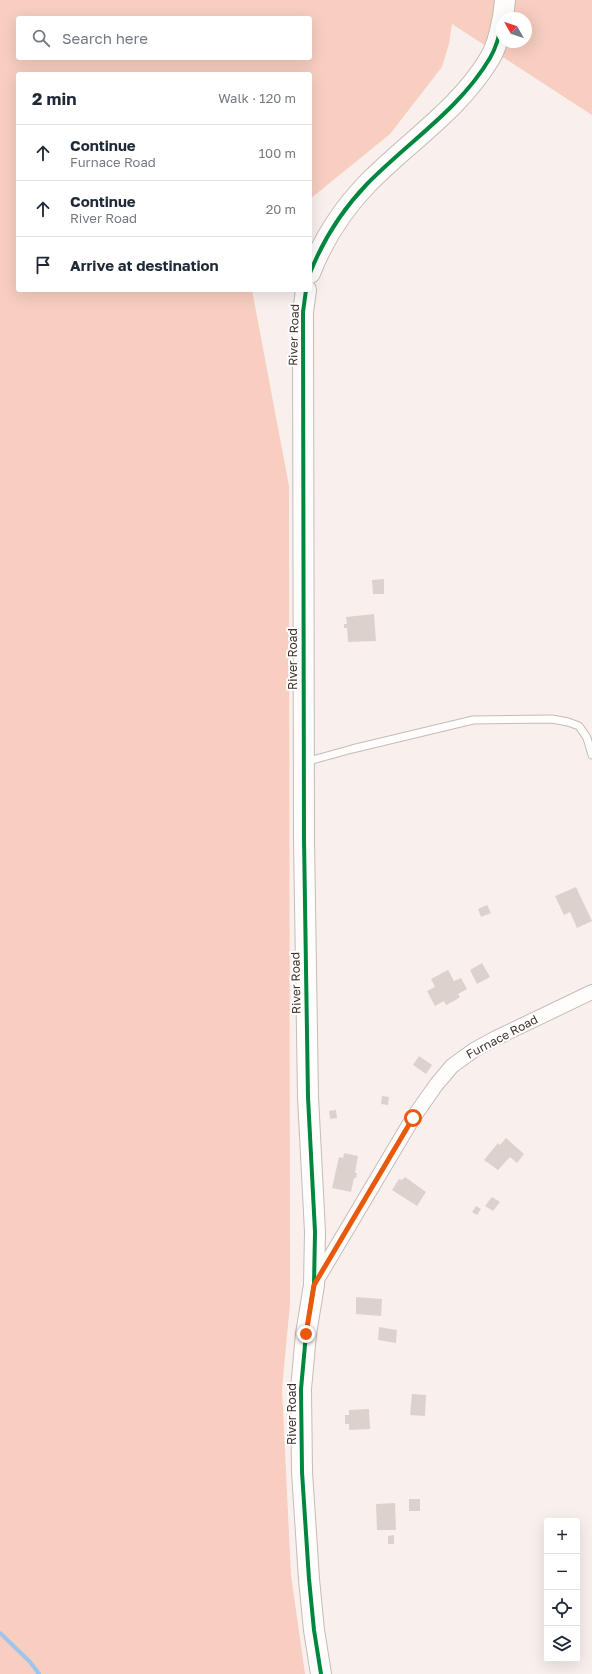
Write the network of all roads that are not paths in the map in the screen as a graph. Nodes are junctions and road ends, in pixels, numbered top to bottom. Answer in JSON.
{"nodes":[{"id":1,"x":504,"y":0,"type":"edge"},
{"id":2,"x":503,"y":12,"type":"edge"},
{"id":3,"x":496,"y":44,"type":"edge"},
{"id":4,"x":312,"y":268,"type":"edge"},
{"id":5,"x":306,"y":292,"type":"edge"},
{"id":6,"x":592,"y":755,"type":"edge"},
{"id":7,"x":304,"y":762,"type":"junction"},
{"id":8,"x":592,"y":992,"type":"edge"},
{"id":9,"x":314,"y":1285,"type":"junction"},
{"id":10,"x":321,"y":1674,"type":"edge"}],
"edges":[{"from":1,"to":2,"type":"street"},
{"from":3,"to":4,"type":"street"},
{"from":5,"to":7,"type":"street","name":"River Road"},
{"from":6,"to":7,"type":"lane"},
{"from":7,"to":9,"type":"street","name":"River Road"},
{"from":8,"to":9,"type":"street","name":"Furnace Road"},
{"from":9,"to":10,"type":"street","name":"River Road"}]}
